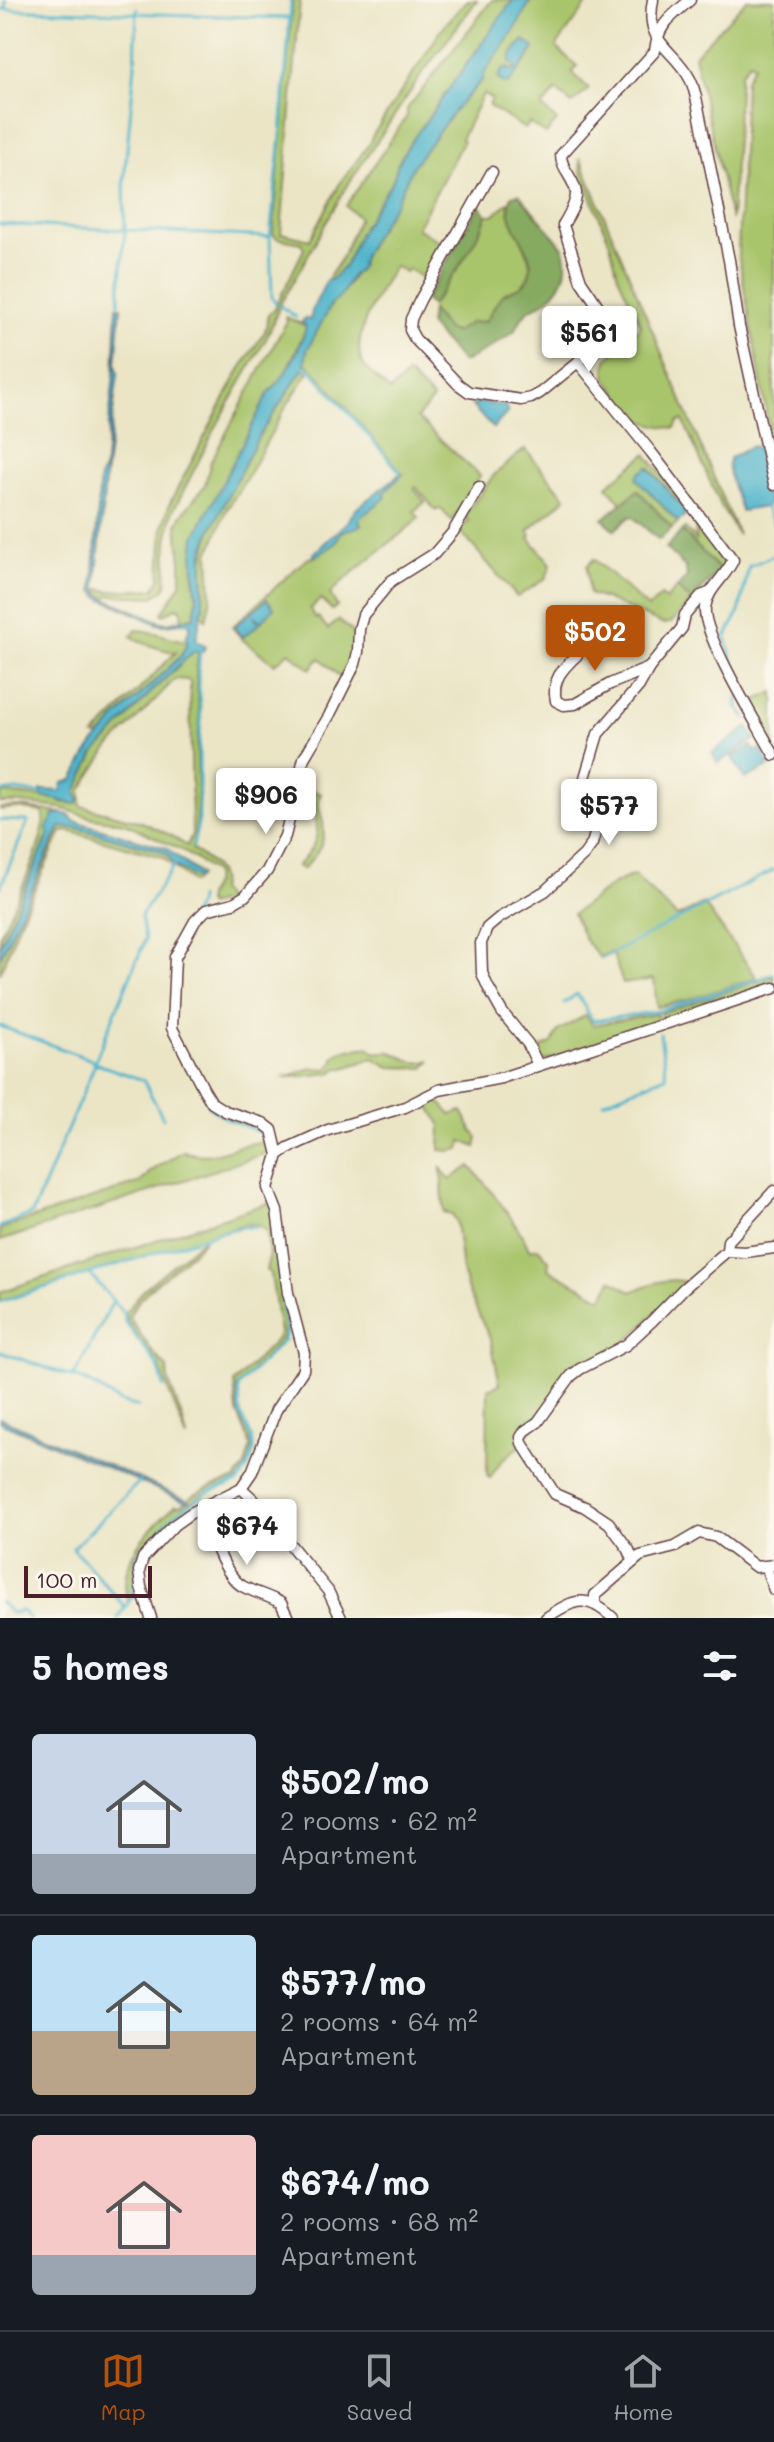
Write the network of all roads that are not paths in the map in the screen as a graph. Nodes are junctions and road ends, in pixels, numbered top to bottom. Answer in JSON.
{"nodes":[{"id":1,"x":653,"y":0,"type":"edge"},
{"id":2,"x":690,"y":0,"type":"edge"},
{"id":3,"x":657,"y":39,"type":"junction"},
{"id":4,"x":492,"y":172,"type":"dead end"},
{"id":5,"x":578,"y":362,"type":"junction"},
{"id":6,"x":774,"y":485,"type":"edge"},
{"id":7,"x":479,"y":487,"type":"dead end"},
{"id":8,"x":709,"y":593,"type":"junction"},
{"id":9,"x":577,"y":655,"type":"dead end"},
{"id":10,"x":649,"y":668,"type":"junction"},
{"id":11,"x":774,"y":755,"type":"edge"},
{"id":12,"x":774,"y":988,"type":"edge"},
{"id":13,"x":538,"y":1065,"type":"junction"},
{"id":14,"x":278,"y":1155,"type":"junction"},
{"id":15,"x":774,"y":1191,"type":"edge"},
{"id":16,"x":774,"y":1248,"type":"edge"},
{"id":17,"x":727,"y":1251,"type":"junction"},
{"id":18,"x":241,"y":1488,"type":"junction"},
{"id":19,"x":204,"y":1507,"type":"junction"},
{"id":20,"x":633,"y":1560,"type":"junction"},
{"id":21,"x":770,"y":1566,"type":"edge"},
{"id":22,"x":774,"y":1590,"type":"edge"},
{"id":23,"x":595,"y":1602,"type":"junction"},
{"id":24,"x":151,"y":1618,"type":"edge"},
{"id":25,"x":288,"y":1618,"type":"edge"},
{"id":26,"x":341,"y":1618,"type":"edge"},
{"id":27,"x":546,"y":1618,"type":"edge"},
{"id":28,"x":613,"y":1618,"type":"edge"}],
"edges":[{"from":1,"to":3,"type":"street"},
{"from":2,"to":3,"type":"street"},
{"from":3,"to":5,"type":"street"},
{"from":3,"to":6,"type":"street"},
{"from":4,"to":5,"type":"street"},
{"from":5,"to":8,"type":"street"},
{"from":7,"to":14,"type":"street"},
{"from":8,"to":10,"type":"street"},
{"from":8,"to":11,"type":"street"},
{"from":9,"to":10,"type":"street"},
{"from":10,"to":13,"type":"street"},
{"from":12,"to":13,"type":"street"},
{"from":13,"to":14,"type":"street"},
{"from":14,"to":18,"type":"street"},
{"from":15,"to":17,"type":"street"},
{"from":16,"to":17,"type":"street"},
{"from":17,"to":20,"type":"street"},
{"from":18,"to":19,"type":"street"},
{"from":18,"to":26,"type":"street"},
{"from":19,"to":24,"type":"street"},
{"from":19,"to":25,"type":"street"},
{"from":20,"to":21,"type":"street"},
{"from":20,"to":23,"type":"street"},
{"from":21,"to":22,"type":"street"},
{"from":23,"to":27,"type":"street"},
{"from":23,"to":28,"type":"street"}]}
